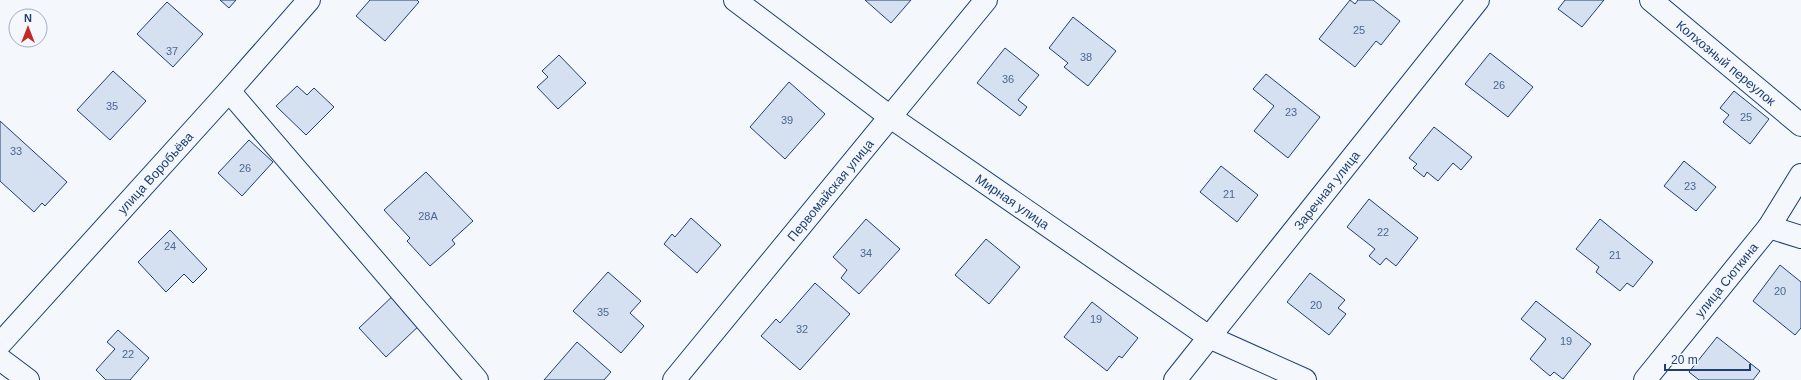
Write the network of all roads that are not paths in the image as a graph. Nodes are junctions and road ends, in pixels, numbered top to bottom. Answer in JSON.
{"nodes":[{"id":1,"x":309,"y":0,"type":"edge"},
{"id":2,"x":735,"y":0,"type":"edge"},
{"id":3,"x":986,"y":0,"type":"edge"},
{"id":4,"x":1478,"y":0,"type":"edge"},
{"id":5,"x":1651,"y":0,"type":"edge"},
{"id":6,"x":229,"y":91,"type":"junction"},
{"id":7,"x":889,"y":116,"type":"junction"},
{"id":8,"x":1801,"y":125,"type":"edge"},
{"id":9,"x":1801,"y":174,"type":"edge"},
{"id":10,"x":1769,"y":227,"type":"junction"},
{"id":11,"x":1801,"y":237,"type":"edge"},
{"id":12,"x":1209,"y":337,"type":"junction"},
{"id":13,"x":0,"y":344,"type":"edge"},
{"id":14,"x":0,"y":359,"type":"edge"},
{"id":15,"x":28,"y":380,"type":"edge"},
{"id":16,"x":477,"y":380,"type":"edge"},
{"id":17,"x":674,"y":380,"type":"edge"},
{"id":18,"x":1175,"y":380,"type":"edge"},
{"id":19,"x":1305,"y":380,"type":"edge"},
{"id":20,"x":1645,"y":380,"type":"edge"}],
"edges":[{"from":1,"to":6,"type":"street","name":"улица Воробьёва"},
{"from":2,"to":7,"type":"street","name":"Мирная улица"},
{"from":3,"to":7,"type":"street","name":"Первомайская улица"},
{"from":4,"to":12,"type":"street","name":"Заречная улица"},
{"from":5,"to":8,"type":"street","name":"Колхозный переулок"},
{"from":6,"to":13,"type":"street","name":"улица Воробьёва"},
{"from":6,"to":16,"type":"street"},
{"from":7,"to":12,"type":"street","name":"Мирная улица"},
{"from":7,"to":17,"type":"street","name":"Первомайская улица"},
{"from":9,"to":10,"type":"street","name":"улица Сюткина"},
{"from":10,"to":11,"type":"street"},
{"from":10,"to":20,"type":"street","name":"улица Сюткина"},
{"from":12,"to":18,"type":"street","name":"Заречная улица"},
{"from":12,"to":19,"type":"street","name":"Мирная улица"},
{"from":14,"to":15,"type":"street"}]}
